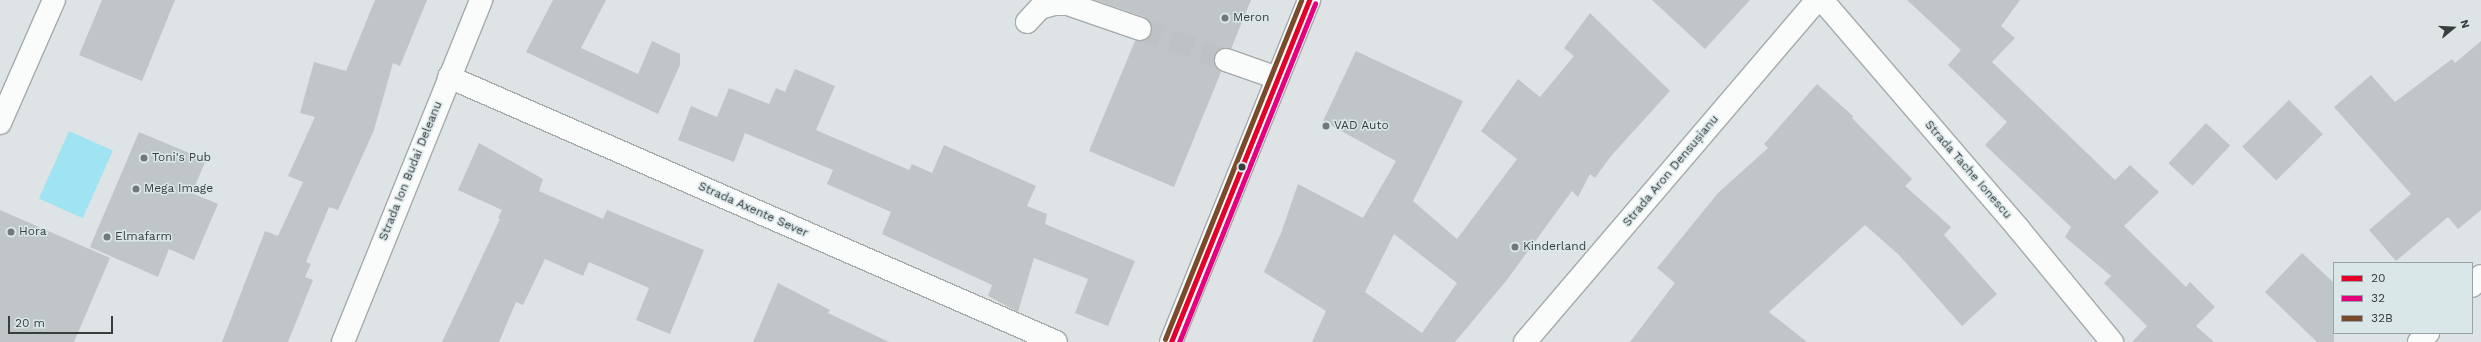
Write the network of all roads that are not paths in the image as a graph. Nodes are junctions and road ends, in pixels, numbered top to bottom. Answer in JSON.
{"nodes":[{"id":1,"x":54,"y":0,"type":"edge"},
{"id":2,"x":481,"y":0,"type":"edge"},
{"id":3,"x":1309,"y":0,"type":"edge"},
{"id":4,"x":1817,"y":0,"type":"edge"},
{"id":5,"x":1822,"y":0,"type":"edge"},
{"id":6,"x":1027,"y":22,"type":"dead end"},
{"id":7,"x":1140,"y":29,"type":"tunnel mouth"},
{"id":8,"x":1226,"y":60,"type":"tunnel mouth"},
{"id":9,"x":449,"y":77,"type":"junction"},
{"id":10,"x":1277,"y":78,"type":"junction"},
{"id":11,"x":0,"y":123,"type":"edge"},
{"id":12,"x":2481,"y":276,"type":"edge"},
{"id":13,"x":2473,"y":285,"type":"edge"},
{"id":14,"x":2427,"y":334,"type":"edge"},
{"id":15,"x":343,"y":342,"type":"edge"},
{"id":16,"x":1056,"y":342,"type":"edge"},
{"id":17,"x":1171,"y":342,"type":"edge"},
{"id":18,"x":1525,"y":342,"type":"edge"},
{"id":19,"x":2112,"y":342,"type":"edge"},
{"id":20,"x":2420,"y":342,"type":"edge"}],
"edges":[{"from":1,"to":11,"type":"street"},
{"from":2,"to":9,"type":"street","name":"Strada Ion Budai Deleanu"},
{"from":3,"to":10,"type":"street"},
{"from":4,"to":18,"type":"street","name":"Strada Aron Densușianu"},
{"from":5,"to":19,"type":"street","name":"Strada Tache Ionescu"},
{"from":6,"to":7,"type":"street"},
{"from":8,"to":10,"type":"street"},
{"from":9,"to":15,"type":"street","name":"Strada Ion Budai Deleanu"},
{"from":9,"to":16,"type":"street","name":"Strada Axente Sever"},
{"from":10,"to":17,"type":"street"},
{"from":12,"to":13,"type":"street"},
{"from":14,"to":20,"type":"street"}]}
